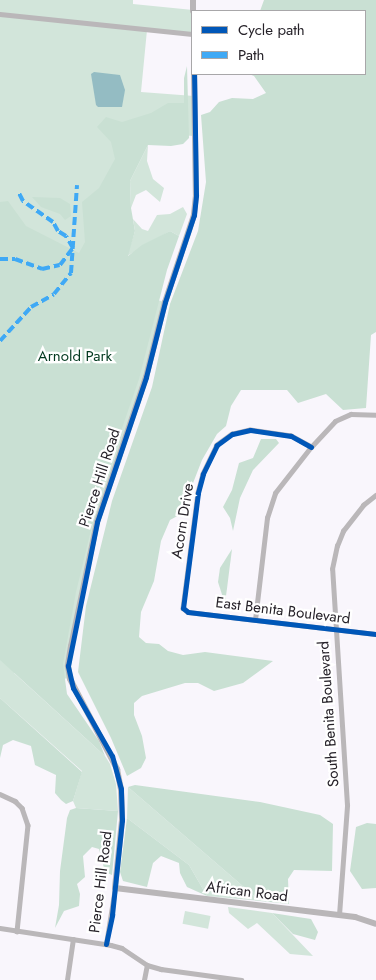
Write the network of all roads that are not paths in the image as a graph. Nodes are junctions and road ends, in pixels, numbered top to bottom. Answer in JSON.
{"nodes":[{"id":1,"x":0,"y":14,"type":"edge"},
{"id":2,"x":191,"y":34,"type":"edge"},
{"id":3,"x":194,"y":75,"type":"edge"},
{"id":4,"x":376,"y":415,"type":"edge"},
{"id":5,"x":311,"y":447,"type":"junction"},
{"id":6,"x":376,"y":495,"type":"edge"},
{"id":7,"x":188,"y":612,"type":"joint"},
{"id":8,"x":255,"y":620,"type":"junction"},
{"id":9,"x":336,"y":630,"type":"junction"},
{"id":10,"x":376,"y":634,"type":"edge"},
{"id":11,"x":0,"y":794,"type":"edge"},
{"id":12,"x":115,"y":888,"type":"junction"},
{"id":13,"x":339,"y":915,"type":"junction"},
{"id":14,"x":376,"y":924,"type":"edge"},
{"id":15,"x":0,"y":928,"type":"edge"},
{"id":16,"x":17,"y":931,"type":"junction"},
{"id":17,"x":73,"y":939,"type":"junction"},
{"id":18,"x":106,"y":944,"type":"junction"},
{"id":19,"x":147,"y":965,"type":"junction"},
{"id":20,"x":67,"y":980,"type":"edge"},
{"id":21,"x":144,"y":980,"type":"edge"},
{"id":22,"x":241,"y":980,"type":"edge"}],
"edges":[{"from":1,"to":2,"type":"street"},
{"from":3,"to":12,"type":"street","name":"Pierce Hill Road"},
{"from":4,"to":5,"type":"street"},
{"from":5,"to":7,"type":"street","name":"Acorn Drive"},
{"from":5,"to":8,"type":"street"},
{"from":6,"to":9,"type":"street","name":"South Benita Boulevard"},
{"from":7,"to":8,"type":"street","name":"East Benita Boulevard"},
{"from":8,"to":9,"type":"street","name":"East Benita Boulevard"},
{"from":9,"to":10,"type":"street","name":"East Benita Boulevard"},
{"from":9,"to":13,"type":"street","name":"South Benita Boulevard"},
{"from":11,"to":16,"type":"street"},
{"from":12,"to":13,"type":"street","name":"African Road"},
{"from":12,"to":18,"type":"street","name":"Pierce Hill Road"},
{"from":13,"to":14,"type":"street","name":"African Road"},
{"from":15,"to":16,"type":"street"},
{"from":16,"to":17,"type":"street"},
{"from":17,"to":18,"type":"street"},
{"from":17,"to":20,"type":"street"},
{"from":18,"to":19,"type":"street"},
{"from":19,"to":21,"type":"street"},
{"from":19,"to":22,"type":"street"}]}
